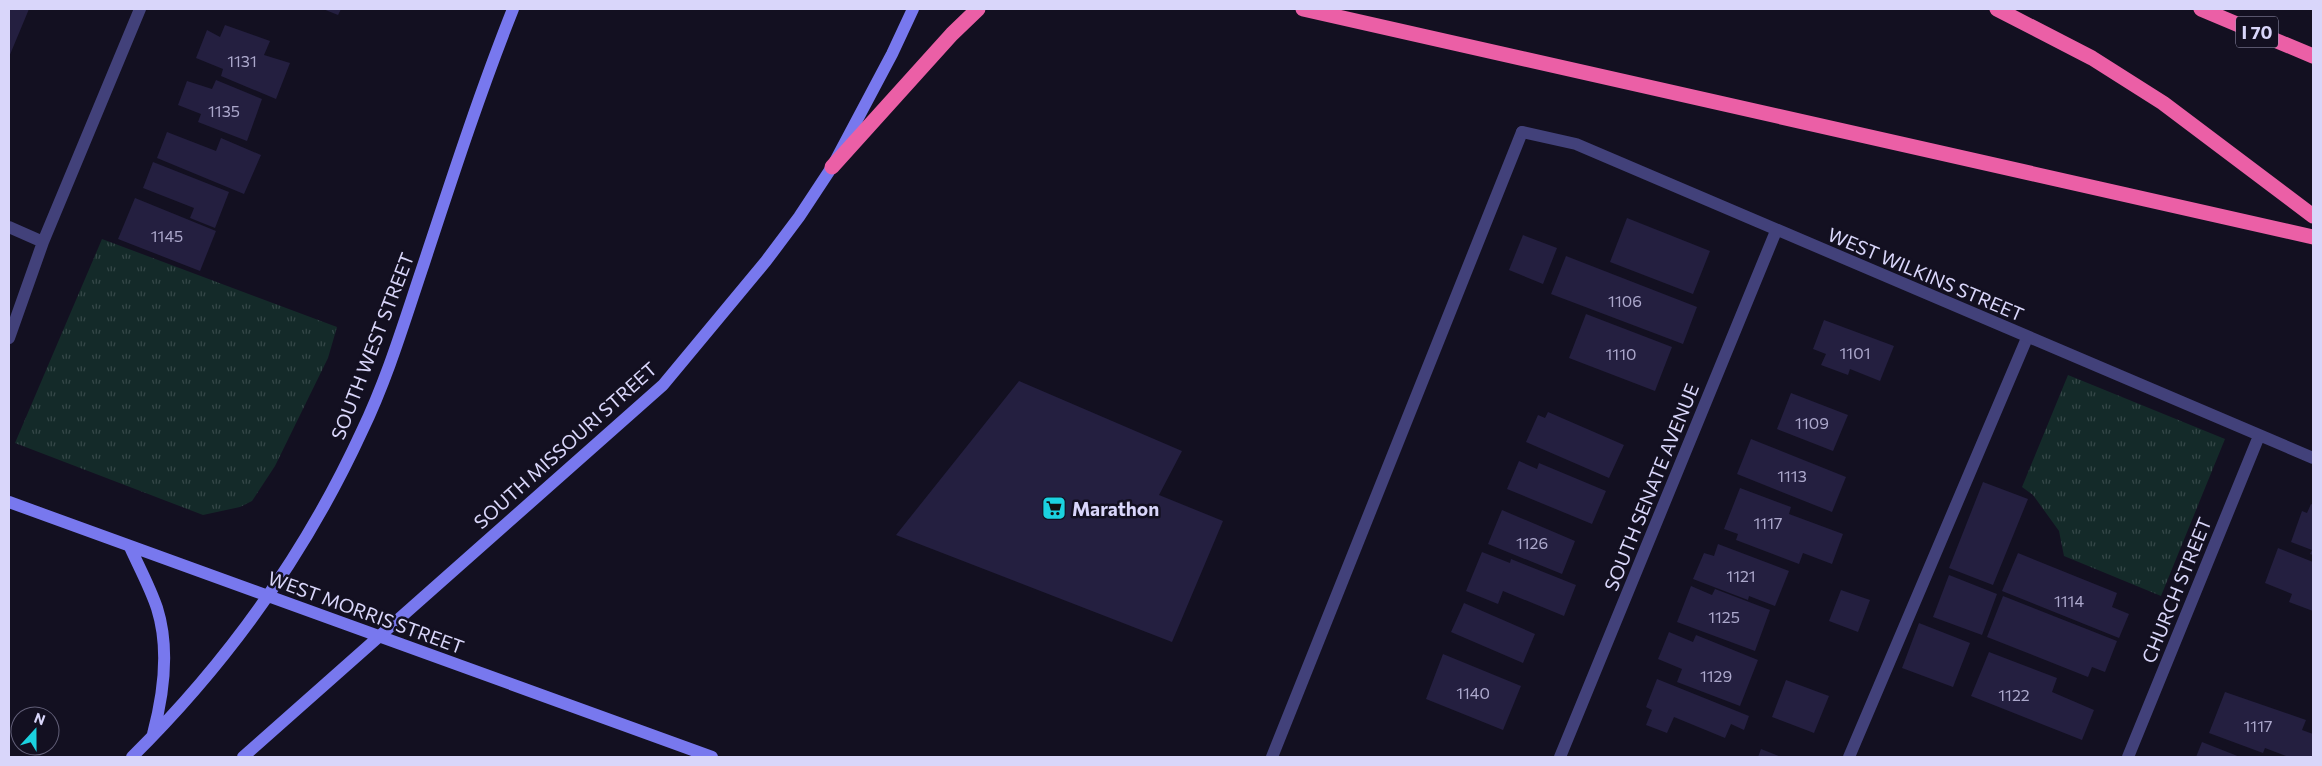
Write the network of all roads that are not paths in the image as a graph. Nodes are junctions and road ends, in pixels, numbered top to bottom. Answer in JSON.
{"nodes":[{"id":1,"x":140,"y":9,"type":"edge"},
{"id":2,"x":513,"y":9,"type":"edge"},
{"id":3,"x":913,"y":9,"type":"edge"},
{"id":4,"x":978,"y":9,"type":"edge"},
{"id":5,"x":1303,"y":9,"type":"edge"},
{"id":6,"x":1997,"y":9,"type":"edge"},
{"id":7,"x":2201,"y":9,"type":"edge"},
{"id":8,"x":2313,"y":56,"type":"edge"},
{"id":9,"x":832,"y":167,"type":"junction"},
{"id":10,"x":2313,"y":216,"type":"edge"},
{"id":11,"x":9,"y":227,"type":"edge"},
{"id":12,"x":1776,"y":231,"type":"junction"},
{"id":13,"x":2313,"y":237,"type":"edge"},
{"id":14,"x":43,"y":242,"type":"junction"},
{"id":15,"x":10,"y":332,"type":"edge"},
{"id":16,"x":2026,"y":338,"type":"junction"},
{"id":17,"x":2259,"y":436,"type":"junction"},
{"id":18,"x":2313,"y":458,"type":"edge"},
{"id":19,"x":9,"y":502,"type":"edge"},
{"id":20,"x":130,"y":547,"type":"junction"},
{"id":21,"x":268,"y":597,"type":"junction"},
{"id":22,"x":379,"y":637,"type":"junction"},
{"id":23,"x":153,"y":737,"type":"junction"},
{"id":24,"x":132,"y":757,"type":"edge"},
{"id":25,"x":243,"y":757,"type":"edge"},
{"id":26,"x":712,"y":757,"type":"edge"},
{"id":27,"x":1272,"y":757,"type":"edge"},
{"id":28,"x":1560,"y":757,"type":"edge"},
{"id":29,"x":1849,"y":757,"type":"edge"},
{"id":30,"x":2128,"y":757,"type":"edge"}],
"edges":[{"from":1,"to":14,"type":"street"},
{"from":2,"to":21,"type":"main road","name":"SOUTH WEST STREET"},
{"from":3,"to":9,"type":"main road","name":"SOUTH MISSOURI STREET"},
{"from":4,"to":9,"type":"highway"},
{"from":5,"to":13,"type":"highway"},
{"from":6,"to":10,"type":"highway"},
{"from":7,"to":8,"type":"highway","number":"I 70"},
{"from":9,"to":22,"type":"main road","name":"SOUTH MISSOURI STREET"},
{"from":11,"to":14,"type":"street"},
{"from":12,"to":16,"type":"street","name":"WEST WILKINS STREET"},
{"from":12,"to":27,"type":"street","name":"WEST WILKINS STREET"},
{"from":12,"to":28,"type":"street","name":"SOUTH SENATE AVENUE"},
{"from":14,"to":15,"type":"street"},
{"from":16,"to":17,"type":"street","name":"WEST WILKINS STREET"},
{"from":16,"to":29,"type":"street"},
{"from":17,"to":18,"type":"street","name":"WEST WILKINS STREET"},
{"from":17,"to":30,"type":"street","name":"CHURCH STREET"},
{"from":19,"to":20,"type":"main road","name":"WEST MORRIS STREET"},
{"from":20,"to":21,"type":"main road","name":"WEST MORRIS STREET"},
{"from":20,"to":23,"type":"main road"},
{"from":21,"to":22,"type":"main road","name":"WEST MORRIS STREET"},
{"from":21,"to":23,"type":"main road","name":"SOUTH WEST STREET"},
{"from":22,"to":25,"type":"main road"},
{"from":22,"to":26,"type":"main road","name":"WEST MORRIS STREET"},
{"from":23,"to":24,"type":"main road","name":"SOUTH WEST STREET"}]}
